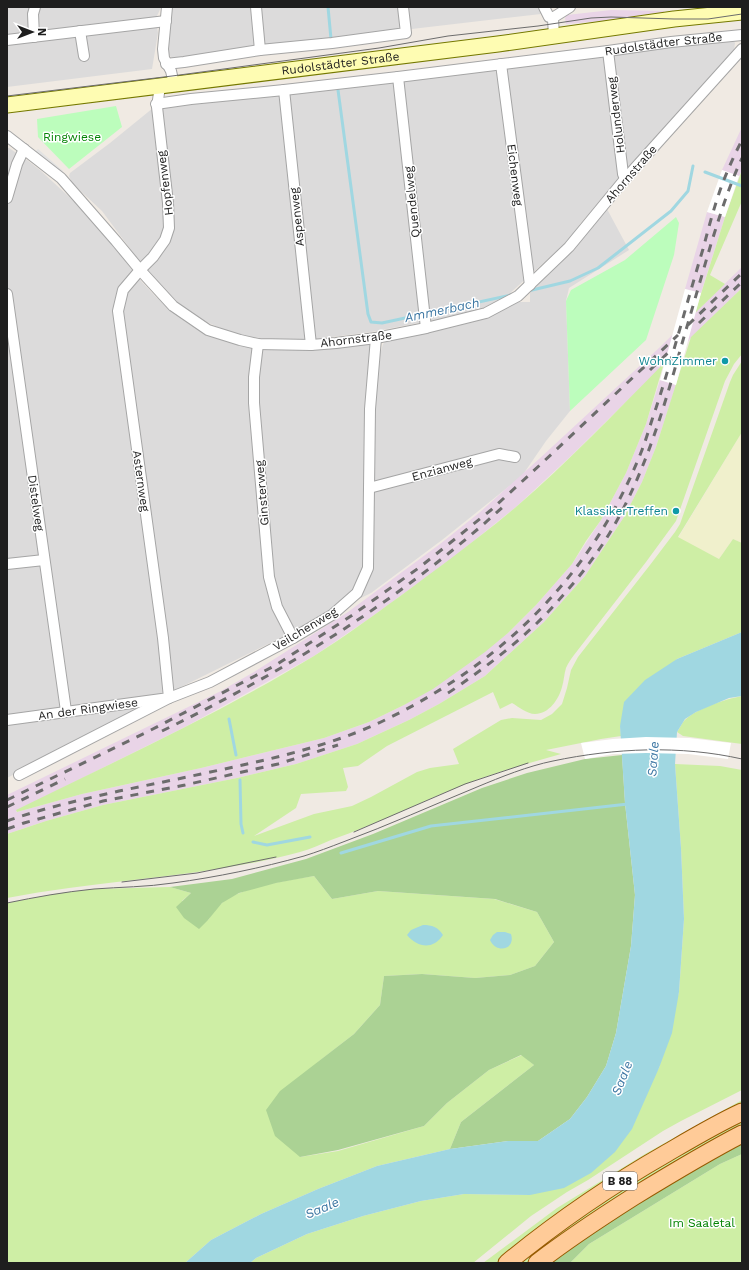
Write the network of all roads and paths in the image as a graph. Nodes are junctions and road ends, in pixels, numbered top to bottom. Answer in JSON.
{"nodes":[{"id":1,"x":35,"y":7,"type":"edge"},
{"id":2,"x":167,"y":7,"type":"edge"},
{"id":3,"x":256,"y":7,"type":"edge"},
{"id":4,"x":403,"y":7,"type":"edge"},
{"id":5,"x":544,"y":7,"type":"edge"},
{"id":6,"x":570,"y":7,"type":"edge"},
{"id":7,"x":742,"y":12,"type":"edge"},
{"id":8,"x":554,"y":17,"type":"junction"},
{"id":9,"x":166,"y":21,"type":"junction"},
{"id":10,"x":80,"y":31,"type":"junction"},
{"id":11,"x":742,"y":35,"type":"edge"},
{"id":12,"x":554,"y":36,"type":"junction"},
{"id":13,"x":34,"y":37,"type":"junction"},
{"id":14,"x":7,"y":40,"type":"edge"},
{"id":15,"x":742,"y":49,"type":"edge"},
{"id":16,"x":260,"y":50,"type":"junction"},
{"id":17,"x":608,"y":51,"type":"junction"},
{"id":18,"x":84,"y":56,"type":"dead end"},
{"id":19,"x":166,"y":64,"type":"junction"},
{"id":20,"x":501,"y":64,"type":"junction"},
{"id":21,"x":398,"y":77,"type":"junction"},
{"id":22,"x":166,"y":85,"type":"junction"},
{"id":23,"x":284,"y":90,"type":"junction"},
{"id":24,"x":7,"y":105,"type":"edge"},
{"id":25,"x":157,"y":107,"type":"junction"},
{"id":26,"x":7,"y":136,"type":"edge"},
{"id":27,"x":24,"y":149,"type":"junction"},
{"id":28,"x":625,"y":179,"type":"junction"},
{"id":29,"x":7,"y":198,"type":"edge"},
{"id":30,"x":140,"y":270,"type":"junction"},
{"id":31,"x":528,"y":287,"type":"junction"},
{"id":32,"x":7,"y":294,"type":"edge"},
{"id":33,"x":425,"y":319,"type":"junction"},
{"id":34,"x":376,"y":338,"type":"junction"},
{"id":35,"x":258,"y":344,"type":"junction"},
{"id":36,"x":311,"y":345,"type":"junction"},
{"id":37,"x":515,"y":457,"type":"dead end"},
{"id":38,"x":369,"y":488,"type":"junction"},
{"id":39,"x":44,"y":560,"type":"junction"},
{"id":40,"x":7,"y":564,"type":"edge"},
{"id":41,"x":292,"y":638,"type":"junction"},
{"id":42,"x":169,"y":698,"type":"junction"},
{"id":43,"x":66,"y":711,"type":"junction"},
{"id":44,"x":7,"y":720,"type":"edge"},
{"id":45,"x":19,"y":775,"type":"dead end"},
{"id":46,"x":742,"y":1112,"type":"edge"},
{"id":47,"x":742,"y":1134,"type":"edge"},
{"id":48,"x":507,"y":1263,"type":"edge"},
{"id":49,"x":538,"y":1263,"type":"edge"}],
"edges":[{"from":1,"to":13,"type":"street"},
{"from":2,"to":9,"type":"street"},
{"from":3,"to":16,"type":"street"},
{"from":4,"to":16,"type":"street"},
{"from":5,"to":8,"type":"street"},
{"from":6,"to":8,"type":"street"},
{"from":7,"to":12,"type":"main road","name":"Rudolstädter Straße"},
{"from":8,"to":12,"type":"street"},
{"from":9,"to":10,"type":"street"},
{"from":9,"to":19,"type":"street"},
{"from":10,"to":13,"type":"street"},
{"from":10,"to":18,"type":"street"},
{"from":11,"to":17,"type":"street","name":"Rudolstädter Straße"},
{"from":12,"to":22,"type":"main road","name":"Rudolstädter Straße"},
{"from":13,"to":14,"type":"street"},
{"from":15,"to":28,"type":"street","name":"Ahornstraße"},
{"from":16,"to":19,"type":"street"},
{"from":17,"to":20,"type":"street","name":"Rudolstädter Straße"},
{"from":17,"to":28,"type":"street","name":"Holunderweg"},
{"from":19,"to":22,"type":"street"},
{"from":20,"to":21,"type":"street","name":"Rudolstädter Straße"},
{"from":20,"to":31,"type":"street","name":"Eichenweg"},
{"from":21,"to":23,"type":"street","name":"Rudolstädter Straße"},
{"from":21,"to":33,"type":"street","name":"Quendelweg"},
{"from":22,"to":24,"type":"main road","name":"Rudolstädter Straße"},
{"from":22,"to":25,"type":"street","name":"Hopfenweg"},
{"from":23,"to":25,"type":"street","name":"Rudolstädter Straße"},
{"from":23,"to":36,"type":"street","name":"Aspenweg"},
{"from":25,"to":30,"type":"street","name":"Hopfenweg"},
{"from":26,"to":27,"type":"street","name":"Ahornstraße"},
{"from":27,"to":29,"type":"street"},
{"from":27,"to":30,"type":"street","name":"Ahornstraße"},
{"from":28,"to":31,"type":"street","name":"Ahornstraße"},
{"from":30,"to":35,"type":"street","name":"Ahornstraße"},
{"from":30,"to":42,"type":"street","name":"Asternweg"},
{"from":31,"to":33,"type":"street","name":"Ahornstraße"},
{"from":32,"to":39,"type":"street","name":"Distelweg"},
{"from":33,"to":34,"type":"street","name":"Ahornstraße"},
{"from":34,"to":36,"type":"street","name":"Ahornstraße"},
{"from":34,"to":38,"type":"street","name":"Veilchenweg"},
{"from":35,"to":36,"type":"street","name":"Ahornstraße"},
{"from":35,"to":41,"type":"street","name":"Ginsterweg"},
{"from":37,"to":38,"type":"street","name":"Enzianweg"},
{"from":38,"to":41,"type":"street","name":"Veilchenweg"},
{"from":39,"to":40,"type":"street"},
{"from":39,"to":43,"type":"street","name":"Distelweg"},
{"from":41,"to":42,"type":"street","name":"Veilchenweg"},
{"from":42,"to":43,"type":"street","name":"An der Ringwiese"},
{"from":42,"to":45,"type":"street","name":"Veilchenweg"},
{"from":43,"to":44,"type":"street","name":"An der Ringwiese"},
{"from":46,"to":48,"type":"main road","number":"B 88"},
{"from":47,"to":49,"type":"main road","number":"B 88"}]}
